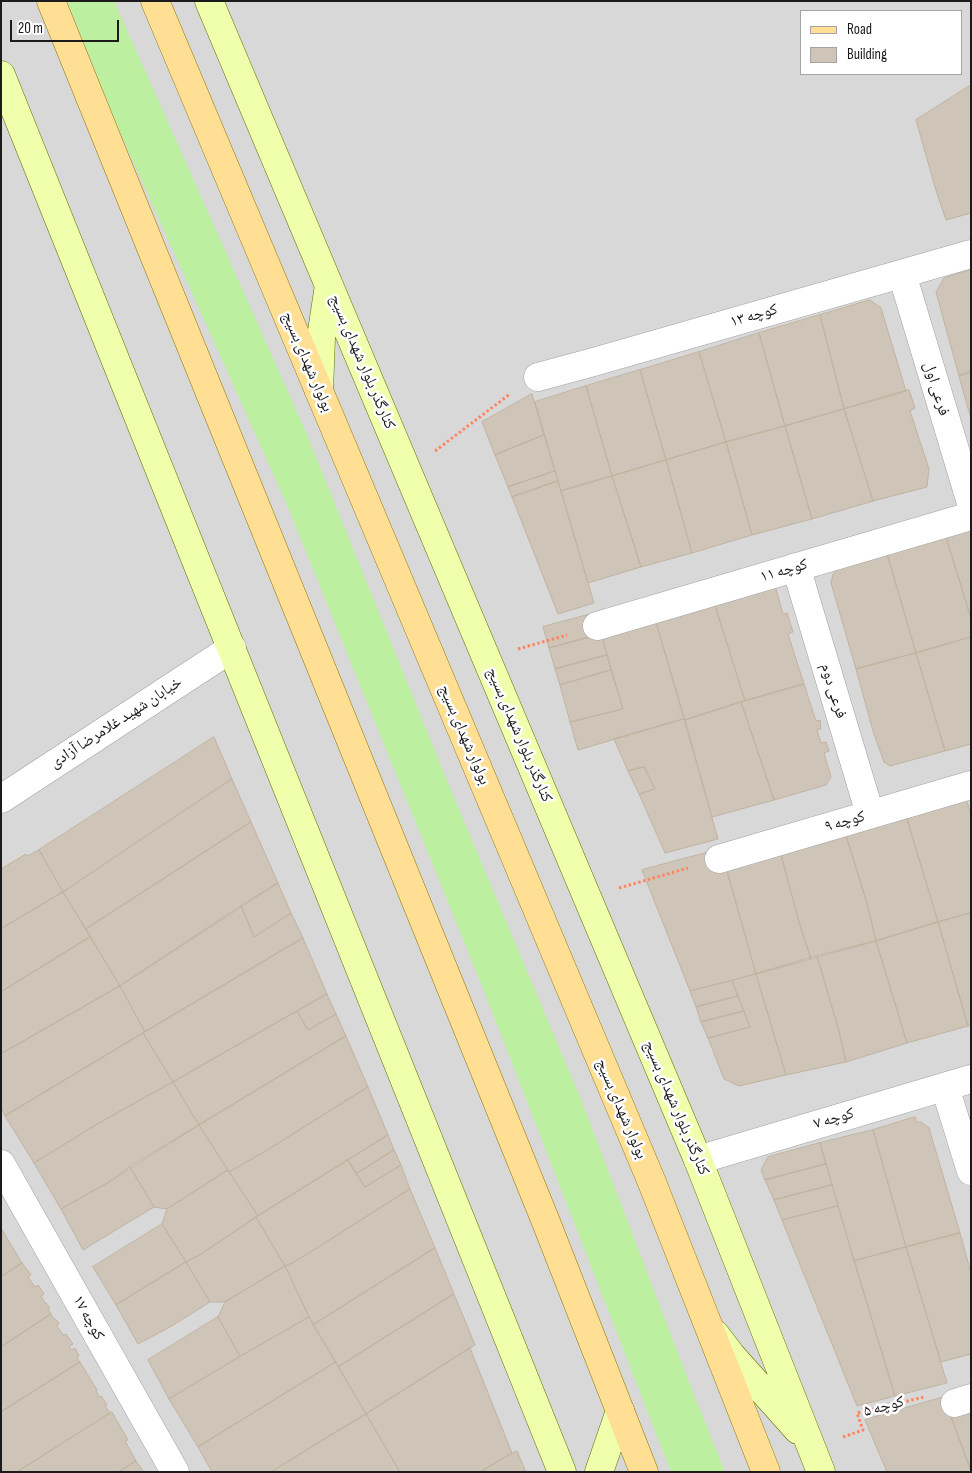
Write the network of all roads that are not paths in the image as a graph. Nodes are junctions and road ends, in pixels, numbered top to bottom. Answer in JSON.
{"nodes":[{"id":1,"x":51,"y":1,"type":"edge"},
{"id":2,"x":155,"y":1,"type":"edge"},
{"id":3,"x":209,"y":1,"type":"edge"},
{"id":4,"x":1,"y":75,"type":"edge"},
{"id":5,"x":971,"y":254,"type":"edge"},
{"id":6,"x":902,"y":274,"type":"junction"},
{"id":7,"x":329,"y":284,"type":"junction"},
{"id":8,"x":538,"y":376,"type":"road end"},
{"id":9,"x":319,"y":391,"type":"junction"},
{"id":10,"x":971,"y":503,"type":"edge"},
{"id":11,"x":971,"y":516,"type":"edge"},
{"id":12,"x":796,"y":567,"type":"junction"},
{"id":13,"x":597,"y":626,"type":"road end"},
{"id":14,"x":232,"y":648,"type":"junction"},
{"id":15,"x":971,"y":785,"type":"edge"},
{"id":16,"x":1,"y":799,"type":"edge"},
{"id":17,"x":870,"y":814,"type":"junction"},
{"id":18,"x":719,"y":859,"type":"road end"},
{"id":19,"x":971,"y":1079,"type":"edge"},
{"id":20,"x":945,"y":1087,"type":"junction"},
{"id":21,"x":698,"y":1160,"type":"junction"},
{"id":22,"x":1,"y":1164,"type":"edge"},
{"id":23,"x":971,"y":1171,"type":"edge"},
{"id":24,"x":706,"y":1321,"type":"junction"},
{"id":25,"x":620,"y":1411,"type":"junction"},
{"id":26,"x":814,"y":1454,"type":"edge"},
{"id":27,"x":175,"y":1472,"type":"edge"},
{"id":28,"x":562,"y":1472,"type":"edge"},
{"id":29,"x":599,"y":1472,"type":"edge"},
{"id":30,"x":644,"y":1472,"type":"edge"},
{"id":31,"x":766,"y":1472,"type":"edge"}],
"edges":[{"from":1,"to":25,"type":"main road"},
{"from":2,"to":9,"type":"main road","name":"بولوار شهدای بسیج"},
{"from":3,"to":7,"type":"street","name":"کنارگذر بلوار شهدای بسیج"},
{"from":4,"to":14,"type":"street"},
{"from":5,"to":6,"type":"street","name":"کوچه ۱۳"},
{"from":6,"to":8,"type":"street","name":"کوچه ۱۳"},
{"from":6,"to":10,"type":"street","name":"فرعی اول"},
{"from":7,"to":9,"type":"street"},
{"from":7,"to":21,"type":"street","name":"کنارگذر بلوار شهدای بسیج"},
{"from":9,"to":24,"type":"main road","name":"بولوار شهدای بسیج"},
{"from":11,"to":12,"type":"street","name":"کوچه ۱۱"},
{"from":12,"to":13,"type":"street","name":"کوچه ۱۱"},
{"from":12,"to":17,"type":"street","name":"فرعی دوم"},
{"from":14,"to":16,"type":"street","name":"خیابان شهید غلامرضا آزادی"},
{"from":14,"to":28,"type":"street"},
{"from":15,"to":17,"type":"street","name":"کوچه ۹"},
{"from":17,"to":18,"type":"street","name":"کوچه ۹"},
{"from":19,"to":20,"type":"street","name":"کوچه ۷"},
{"from":20,"to":21,"type":"street","name":"کوچه ۷"},
{"from":20,"to":23,"type":"street"},
{"from":21,"to":26,"type":"street","name":"کنارگذر بلوار شهدای بسیج"},
{"from":22,"to":27,"type":"street","name":"کوچه ۱۷"},
{"from":24,"to":26,"type":"street"},
{"from":24,"to":31,"type":"main road","name":"بولوار شهدای بسیج"},
{"from":25,"to":29,"type":"street"},
{"from":25,"to":30,"type":"main road"}]}
